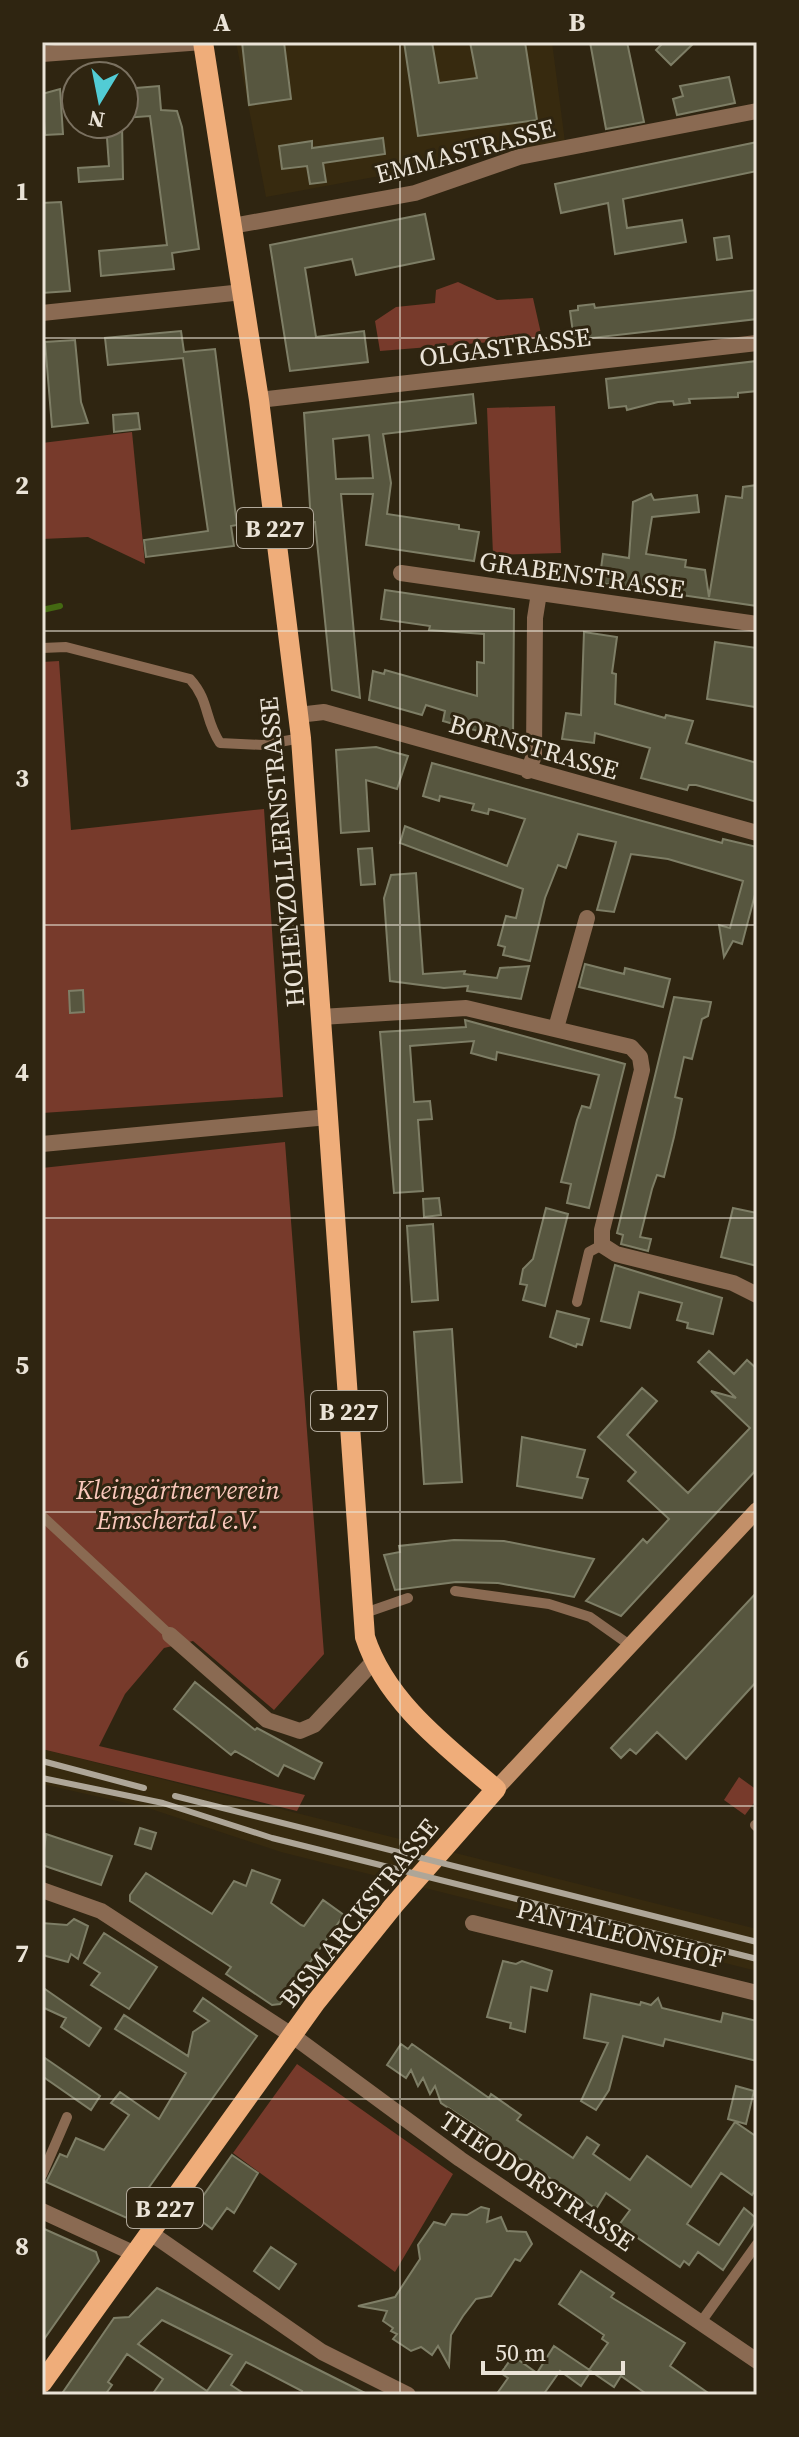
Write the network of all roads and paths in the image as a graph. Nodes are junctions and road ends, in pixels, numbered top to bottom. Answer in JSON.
{"nodes":[{"id":1,"x":203,"y":42,"type":"edge"},
{"id":2,"x":42,"y":54,"type":"edge"},
{"id":3,"x":757,"y":111,"type":"edge"},
{"id":4,"x":232,"y":226,"type":"junction"},
{"id":5,"x":243,"y":292,"type":"junction"},
{"id":6,"x":42,"y":313,"type":"edge"},
{"id":7,"x":757,"y":343,"type":"edge"},
{"id":8,"x":259,"y":400,"type":"junction"},
{"id":9,"x":401,"y":573,"type":"dead end"},
{"id":10,"x":539,"y":593,"type":"junction"},
{"id":11,"x":757,"y":624,"type":"edge"},
{"id":12,"x":42,"y":648,"type":"edge"},
{"id":13,"x":298,"y":715,"type":"junction"},
{"id":14,"x":301,"y":738,"type":"junction"},
{"id":15,"x":528,"y":771,"type":"junction"},
{"id":16,"x":757,"y":833,"type":"edge"},
{"id":17,"x":587,"y":918,"type":"dead end"},
{"id":18,"x":321,"y":1017,"type":"junction"},
{"id":19,"x":556,"y":1028,"type":"junction"},
{"id":20,"x":328,"y":1117,"type":"junction"},
{"id":21,"x":42,"y":1144,"type":"edge"},
{"id":22,"x":602,"y":1245,"type":"junction"},
{"id":23,"x":757,"y":1295,"type":"edge"},
{"id":24,"x":577,"y":1302,"type":"dead end"},
{"id":25,"x":757,"y":1510,"type":"edge"},
{"id":26,"x":42,"y":1516,"type":"edge"},
{"id":27,"x":455,"y":1591,"type":"dead end"},
{"id":28,"x":408,"y":1598,"type":"dead end"},
{"id":29,"x":362,"y":1614,"type":"junction"},
{"id":30,"x":170,"y":1635,"type":"joint"},
{"id":31,"x":631,"y":1646,"type":"junction"},
{"id":32,"x":373,"y":1662,"type":"junction"},
{"id":33,"x":496,"y":1789,"type":"junction"},
{"id":34,"x":42,"y":1890,"type":"edge"},
{"id":35,"x":473,"y":1923,"type":"dead end"},
{"id":36,"x":757,"y":1993,"type":"edge"},
{"id":37,"x":293,"y":2036,"type":"junction"},
{"id":38,"x":67,"y":2117,"type":"dead end"},
{"id":39,"x":42,"y":2175,"type":"edge"},
{"id":40,"x":42,"y":2211,"type":"edge"},
{"id":41,"x":149,"y":2232,"type":"junction"},
{"id":42,"x":757,"y":2244,"type":"edge"},
{"id":43,"x":133,"y":2253,"type":"junction"},
{"id":44,"x":701,"y":2322,"type":"junction"},
{"id":45,"x":757,"y":2361,"type":"edge"},
{"id":46,"x":42,"y":2383,"type":"edge"},
{"id":47,"x":408,"y":2395,"type":"edge"}],
"edges":[{"from":1,"to":2,"type":"street"},
{"from":1,"to":4,"type":"main road","name":"HOHENZOLLERNSTRASSE","number":"B 227"},
{"from":3,"to":4,"type":"street","name":"EMMASTRASSE"},
{"from":4,"to":5,"type":"main road","name":"HOHENZOLLERNSTRASSE","number":"B 227"},
{"from":5,"to":6,"type":"street"},
{"from":5,"to":8,"type":"main road","name":"HOHENZOLLERNSTRASSE","number":"B 227"},
{"from":7,"to":8,"type":"street","name":"OLGASTRASSE"},
{"from":8,"to":13,"type":"main road","name":"HOHENZOLLERNSTRASSE","number":"B 227"},
{"from":9,"to":10,"type":"street","name":"GRABENSTRASSE"},
{"from":10,"to":11,"type":"street","name":"GRABENSTRASSE"},
{"from":10,"to":15,"type":"street"},
{"from":12,"to":14,"type":"lane"},
{"from":13,"to":14,"type":"main road","name":"HOHENZOLLERNSTRASSE","number":"B 227"},
{"from":13,"to":15,"type":"street","name":"BORNSTRASSE"},
{"from":14,"to":18,"type":"main road","name":"HOHENZOLLERNSTRASSE","number":"B 227"},
{"from":15,"to":16,"type":"street","name":"BORNSTRASSE"},
{"from":17,"to":19,"type":"street"},
{"from":18,"to":19,"type":"street"},
{"from":18,"to":20,"type":"main road","name":"HOHENZOLLERNSTRASSE","number":"B 227"},
{"from":19,"to":22,"type":"street"},
{"from":20,"to":21,"type":"street"},
{"from":20,"to":29,"type":"main road","name":"HOHENZOLLERNSTRASSE","number":"B 227"},
{"from":22,"to":23,"type":"street"},
{"from":22,"to":24,"type":"lane"},
{"from":25,"to":31,"type":"main road","name":"BISMARCKSTRASSE"},
{"from":26,"to":30,"type":"lane"},
{"from":27,"to":31,"type":"lane"},
{"from":28,"to":29,"type":"lane"},
{"from":29,"to":32,"type":"main road","name":"HOHENZOLLERNSTRASSE","number":"B 227"},
{"from":30,"to":32,"type":"street"},
{"from":31,"to":33,"type":"main road","name":"BISMARCKSTRASSE"},
{"from":32,"to":33,"type":"main road","name":"HOHENZOLLERNSTRASSE","number":"B 227"},
{"from":33,"to":37,"type":"main road","name":"BISMARCKSTRASSE","number":"B 227"},
{"from":34,"to":37,"type":"street","name":"THEODORSTRASSE"},
{"from":35,"to":36,"type":"street","name":"PANTALEONSHOF"},
{"from":37,"to":41,"type":"main road","name":"BISMARCKSTRASSE","number":"B 227"},
{"from":37,"to":44,"type":"street","name":"THEODORSTRASSE"},
{"from":38,"to":39,"type":"lane"},
{"from":40,"to":43,"type":"street"},
{"from":41,"to":43,"type":"main road","name":"BISMARCKSTRASSE","number":"B 227"},
{"from":41,"to":47,"type":"street"},
{"from":42,"to":44,"type":"lane"},
{"from":43,"to":46,"type":"main road","name":"BISMARCKSTRASSE","number":"B 227"},
{"from":44,"to":45,"type":"street","name":"THEODORSTRASSE"}]}
